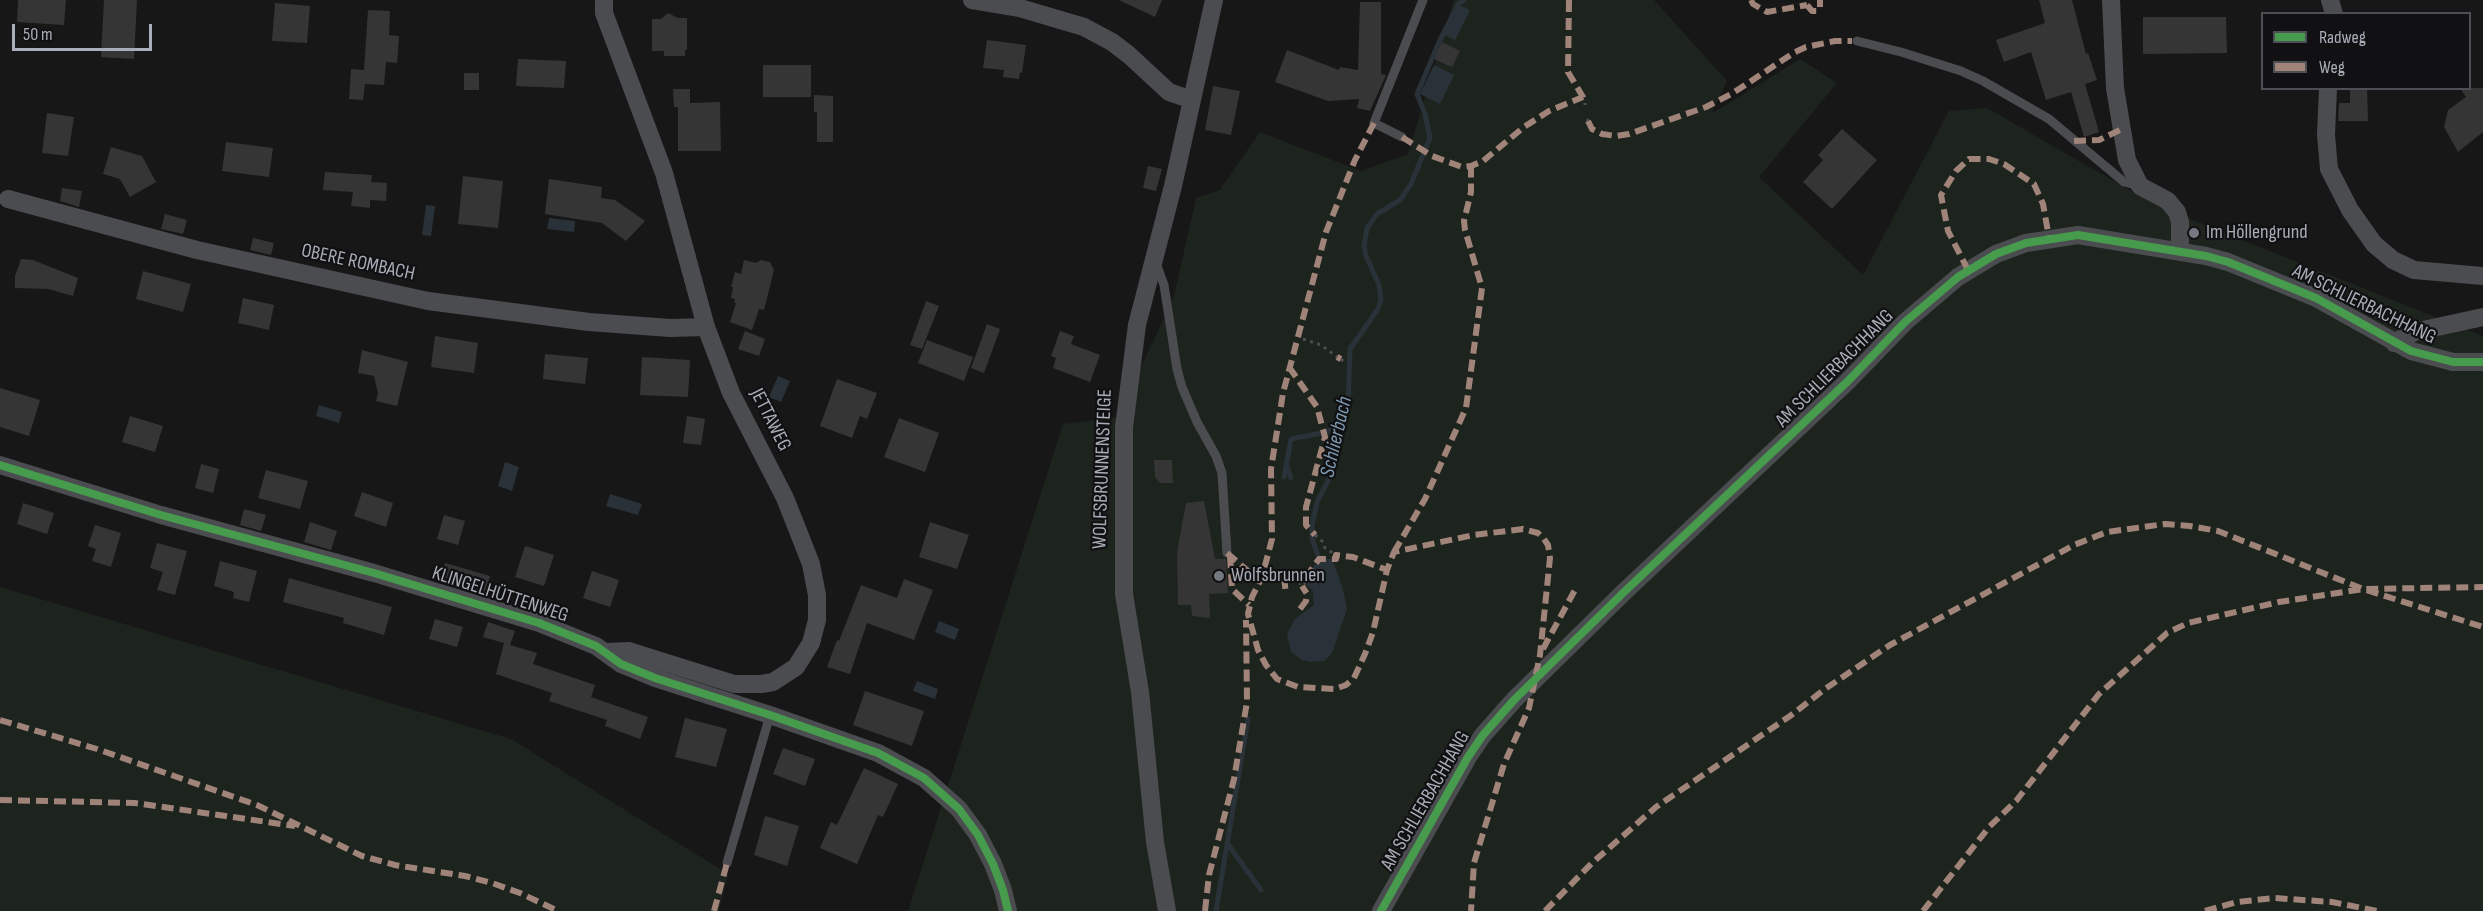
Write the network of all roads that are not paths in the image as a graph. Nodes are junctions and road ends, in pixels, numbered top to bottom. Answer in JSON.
{"nodes":[{"id":1,"x":604,"y":0,"type":"edge"},
{"id":2,"x":972,"y":0,"type":"edge"},
{"id":3,"x":1214,"y":0,"type":"edge"},
{"id":4,"x":1423,"y":0,"type":"edge"},
{"id":5,"x":2111,"y":0,"type":"edge"},
{"id":6,"x":1860,"y":30,"type":"dead end"},
{"id":7,"x":2328,"y":90,"type":"edge"},
{"id":8,"x":1191,"y":100,"type":"junction"},
{"id":9,"x":1402,"y":137,"type":"dead end"},
{"id":10,"x":2140,"y":186,"type":"junction"},
{"id":11,"x":8,"y":199,"type":"dead end"},
{"id":12,"x":2180,"y":252,"type":"junction"},
{"id":13,"x":1154,"y":258,"type":"junction"},
{"id":14,"x":2483,"y":276,"type":"edge"},
{"id":15,"x":2483,"y":317,"type":"edge"},
{"id":16,"x":706,"y":327,"type":"junction"},
{"id":17,"x":2394,"y":343,"type":"junction"},
{"id":18,"x":2483,"y":362,"type":"edge"},
{"id":19,"x":0,"y":465,"type":"edge"},
{"id":20,"x":1227,"y":553,"type":"dead end"},
{"id":21,"x":606,"y":652,"type":"junction"},
{"id":22,"x":770,"y":715,"type":"junction"},
{"id":23,"x":727,"y":863,"type":"dead end"},
{"id":24,"x":1008,"y":911,"type":"edge"},
{"id":25,"x":1167,"y":911,"type":"edge"},
{"id":26,"x":1381,"y":911,"type":"edge"}],
"edges":[{"from":1,"to":16,"type":"street","name":"JETTAWEG"},
{"from":2,"to":8,"type":"street"},
{"from":3,"to":8,"type":"street","name":"WOLFSBRUNNENSTEIGE"},
{"from":4,"to":9,"type":"lane"},
{"from":5,"to":10,"type":"street"},
{"from":6,"to":10,"type":"lane"},
{"from":7,"to":14,"type":"street"},
{"from":8,"to":13,"type":"street","name":"WOLFSBRUNNENSTEIGE"},
{"from":10,"to":12,"type":"street"},
{"from":11,"to":16,"type":"street","name":"OBERE ROMBACH"},
{"from":12,"to":17,"type":"street","name":"AM SCHLIERBACHHANG"},
{"from":12,"to":26,"type":"street","name":"AM SCHLIERBACHHANG"},
{"from":13,"to":20,"type":"lane"},
{"from":13,"to":25,"type":"street","name":"WOLFSBRUNNENSTEIGE"},
{"from":15,"to":17,"type":"street"},
{"from":16,"to":21,"type":"street","name":"JETTAWEG"},
{"from":17,"to":18,"type":"street","name":"AM SCHLIERBACHHANG"},
{"from":19,"to":21,"type":"street","name":"KLINGELHÜTTENWEG"},
{"from":21,"to":22,"type":"street","name":"KLINGELHÜTTENWEG"},
{"from":22,"to":23,"type":"lane"},
{"from":22,"to":24,"type":"street","name":"KLINGELHÜTTENWEG"}]}
